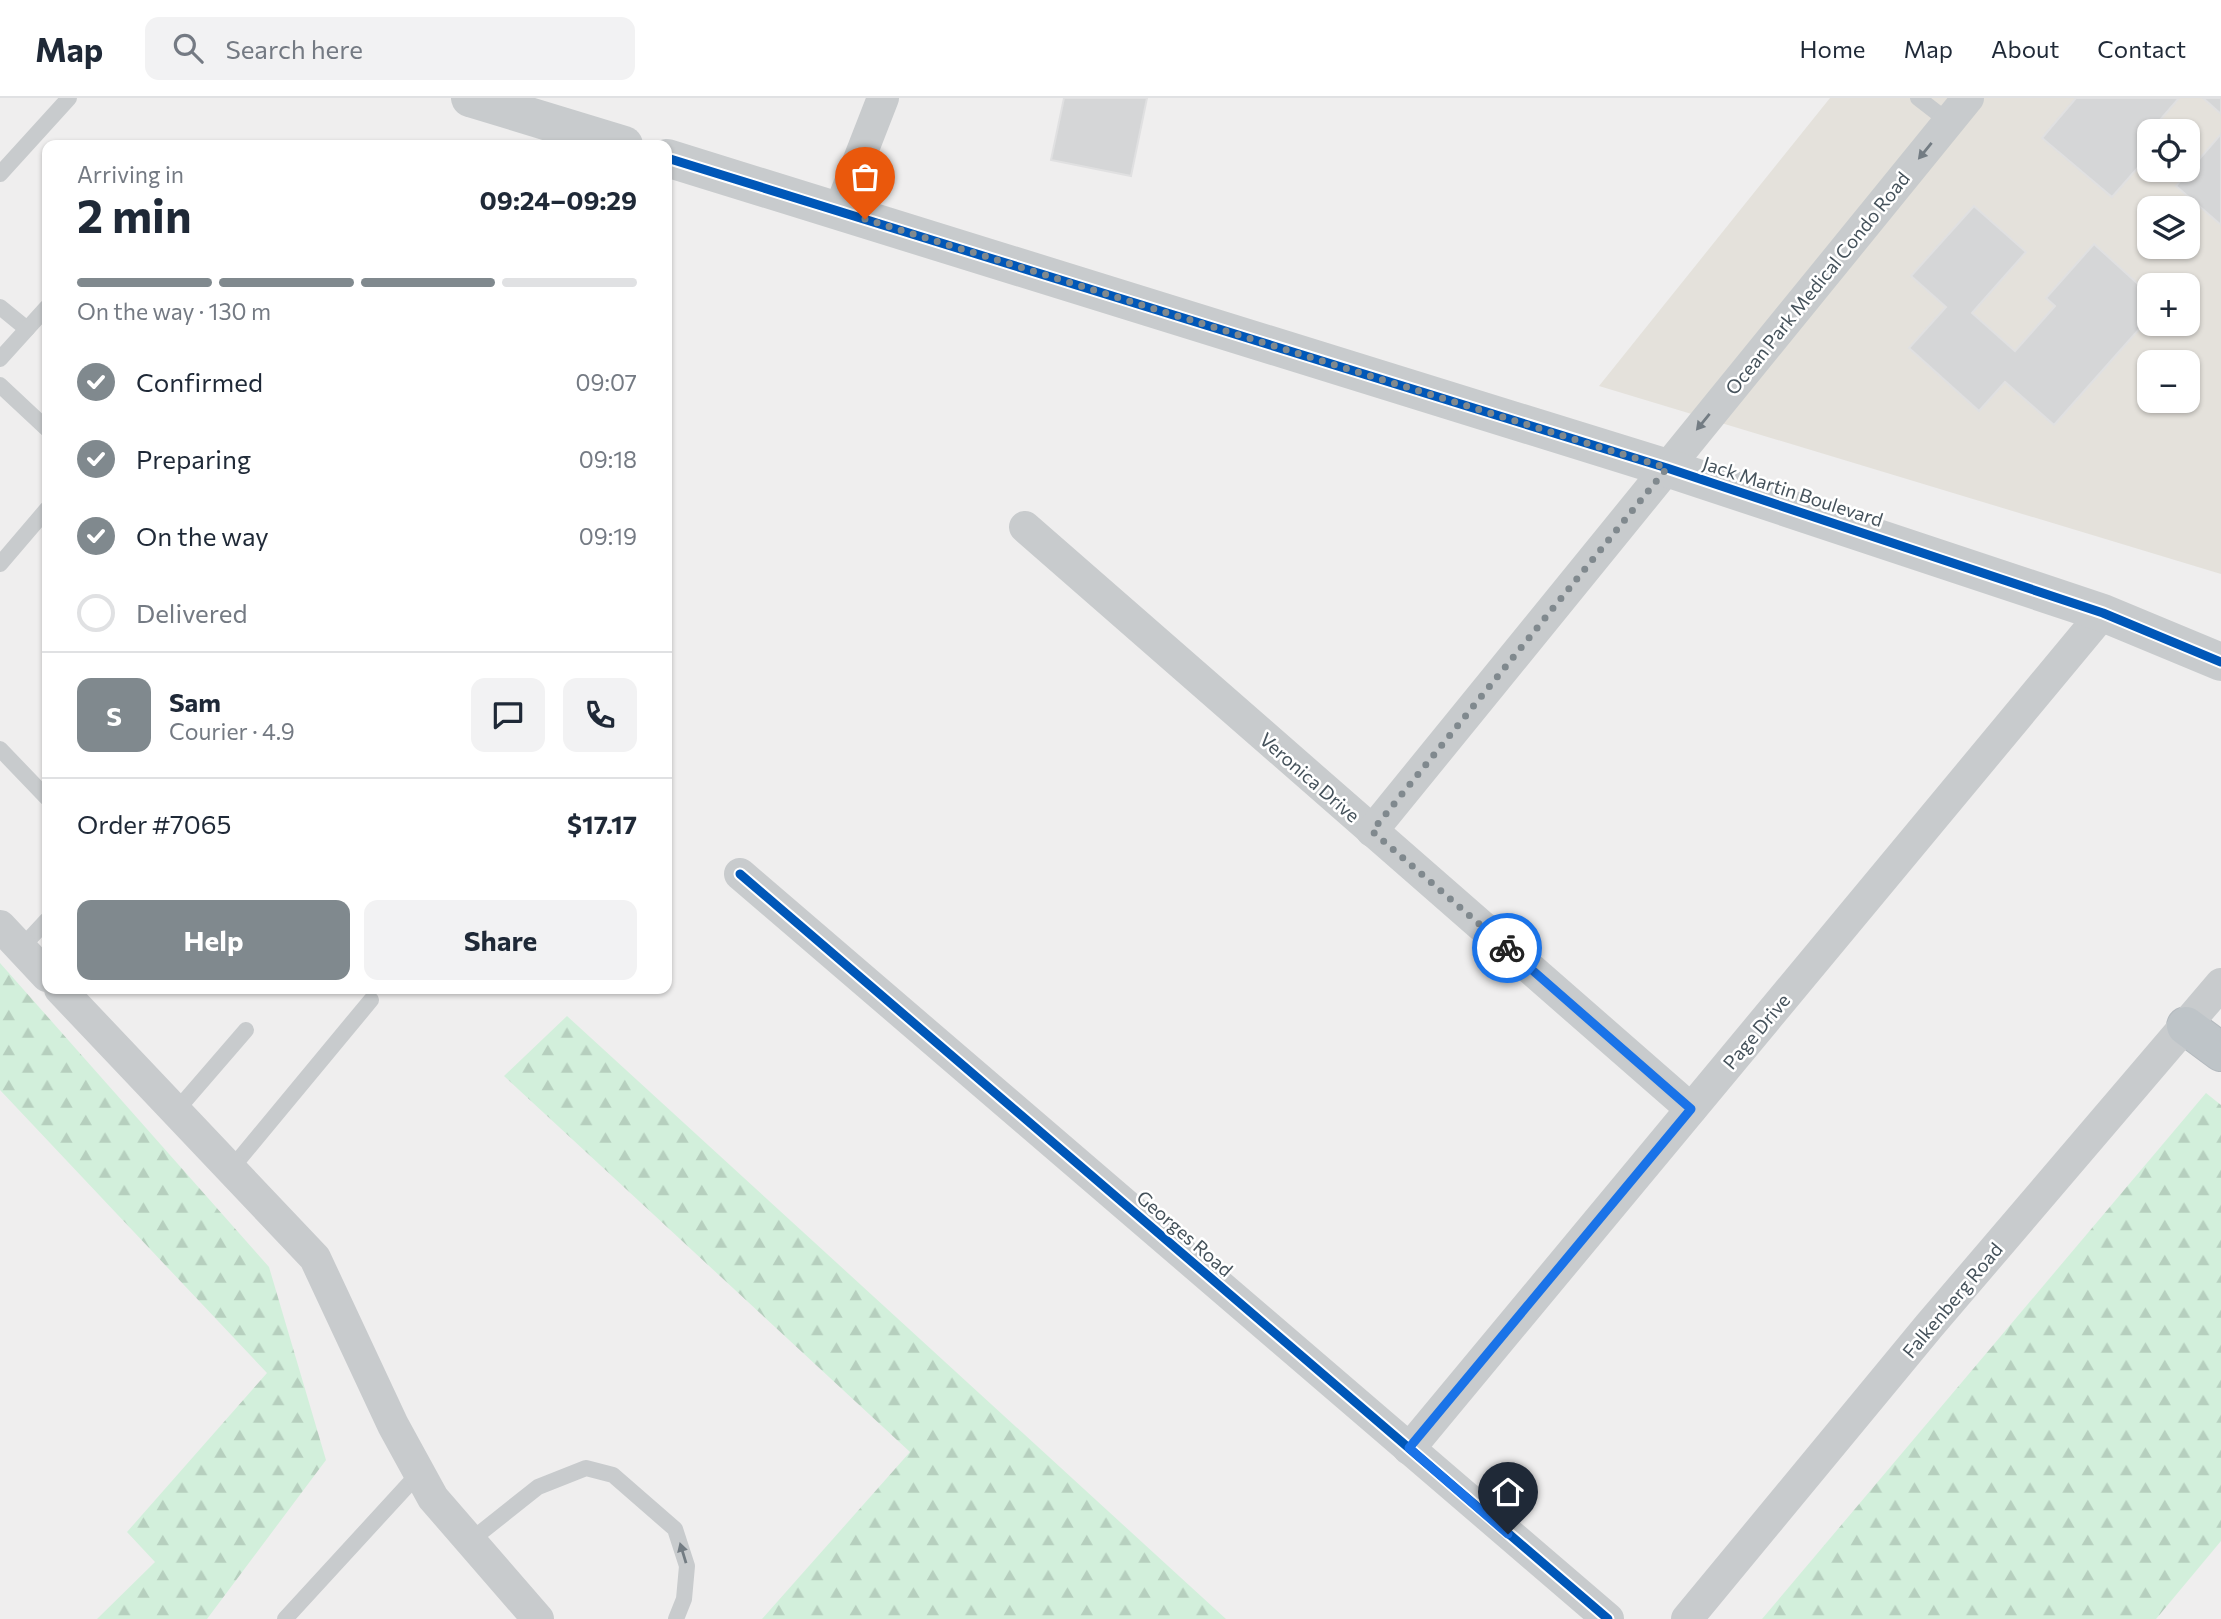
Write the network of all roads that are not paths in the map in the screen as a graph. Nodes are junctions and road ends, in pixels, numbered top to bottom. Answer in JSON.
{"nodes":[{"id":1,"x":69,"y":98,"type":"edge"},
{"id":2,"x":883,"y":98,"type":"edge"},
{"id":3,"x":1918,"y":98,"type":"edge"},
{"id":4,"x":476,"y":99,"type":"edge"},
{"id":5,"x":1958,"y":110,"type":"edge"},
{"id":6,"x":609,"y":140,"type":"edge"},
{"id":7,"x":672,"y":160,"type":"edge"},
{"id":8,"x":0,"y":174,"type":"edge"},
{"id":9,"x":839,"y":211,"type":"junction"},
{"id":10,"x":0,"y":307,"type":"edge"},
{"id":11,"x":42,"y":312,"type":"edge"},
{"id":12,"x":27,"y":329,"type":"junction"},
{"id":13,"x":0,"y":359,"type":"edge"},
{"id":14,"x":0,"y":385,"type":"edge"},
{"id":15,"x":42,"y":424,"type":"edge"},
{"id":16,"x":1667,"y":468,"type":"junction"},
{"id":17,"x":42,"y":515,"type":"edge"},
{"id":18,"x":1025,"y":527,"type":"dead end"},
{"id":19,"x":0,"y":564,"type":"edge"},
{"id":20,"x":2103,"y":613,"type":"junction"},
{"id":21,"x":2221,"y":662,"type":"edge"},
{"id":22,"x":0,"y":749,"type":"edge"},
{"id":23,"x":42,"y":793,"type":"edge"},
{"id":24,"x":1372,"y":831,"type":"junction"},
{"id":25,"x":740,"y":874,"type":"dead end"},
{"id":26,"x":42,"y":922,"type":"edge"},
{"id":27,"x":10,"y":937,"type":"edge"},
{"id":28,"x":42,"y":971,"type":"edge"},
{"id":29,"x":2221,"y":984,"type":"edge"},
{"id":30,"x":65,"y":994,"type":"edge"},
{"id":31,"x":371,"y":1000,"type":"dead end"},
{"id":32,"x":2186,"y":1026,"type":"junction"},
{"id":33,"x":246,"y":1030,"type":"dead end"},
{"id":34,"x":2221,"y":1052,"type":"edge"},
{"id":35,"x":1691,"y":1109,"type":"junction"},
{"id":36,"x":176,"y":1111,"type":"junction"},
{"id":37,"x":231,"y":1169,"type":"junction"},
{"id":38,"x":1409,"y":1448,"type":"junction"},
{"id":39,"x":419,"y":1473,"type":"junction"},
{"id":40,"x":470,"y":1541,"type":"junction"},
{"id":41,"x":285,"y":1619,"type":"edge"},
{"id":42,"x":538,"y":1619,"type":"edge"},
{"id":43,"x":676,"y":1619,"type":"edge"},
{"id":44,"x":1608,"y":1619,"type":"edge"},
{"id":45,"x":1687,"y":1619,"type":"edge"}],
"edges":[{"from":1,"to":8,"type":"lane"},
{"from":2,"to":9,"type":"street"},
{"from":3,"to":5,"type":"lane"},
{"from":4,"to":6,"type":"street"},
{"from":5,"to":16,"type":"street","name":"Ocean Park Medical Condo Road","one_way":true},
{"from":7,"to":9,"type":"street","name":"Jack Martin Boulevard"},
{"from":9,"to":16,"type":"street","name":"Jack Martin Boulevard"},
{"from":10,"to":12,"type":"lane"},
{"from":11,"to":12,"type":"lane"},
{"from":12,"to":13,"type":"lane"},
{"from":14,"to":15,"type":"lane"},
{"from":16,"to":20,"type":"street","name":"Jack Martin Boulevard"},
{"from":16,"to":24,"type":"street","name":"Ocean Park Medical Condo Road"},
{"from":17,"to":19,"type":"lane"},
{"from":18,"to":24,"type":"street","name":"Veronica Drive"},
{"from":20,"to":21,"type":"street","name":"Jack Martin Boulevard"},
{"from":20,"to":35,"type":"street","name":"Page Drive"},
{"from":22,"to":23,"type":"lane"},
{"from":24,"to":35,"type":"street","name":"Veronica Drive"},
{"from":25,"to":38,"type":"street","name":"Georges Road"},
{"from":26,"to":27,"type":"lane"},
{"from":27,"to":28,"type":"street"},
{"from":29,"to":32,"type":"street","name":"Falkenberg Road"},
{"from":30,"to":36,"type":"street"},
{"from":31,"to":37,"type":"lane"},
{"from":32,"to":34,"type":"highway"},
{"from":32,"to":45,"type":"street","name":"Falkenberg Road"},
{"from":33,"to":36,"type":"lane"},
{"from":35,"to":38,"type":"street","name":"Page Drive"},
{"from":36,"to":37,"type":"street"},
{"from":37,"to":39,"type":"street"},
{"from":38,"to":44,"type":"street","name":"Georges Road"},
{"from":39,"to":40,"type":"street"},
{"from":39,"to":41,"type":"lane"},
{"from":40,"to":42,"type":"street"},
{"from":43,"to":40,"type":"lane","one_way":true}]}
